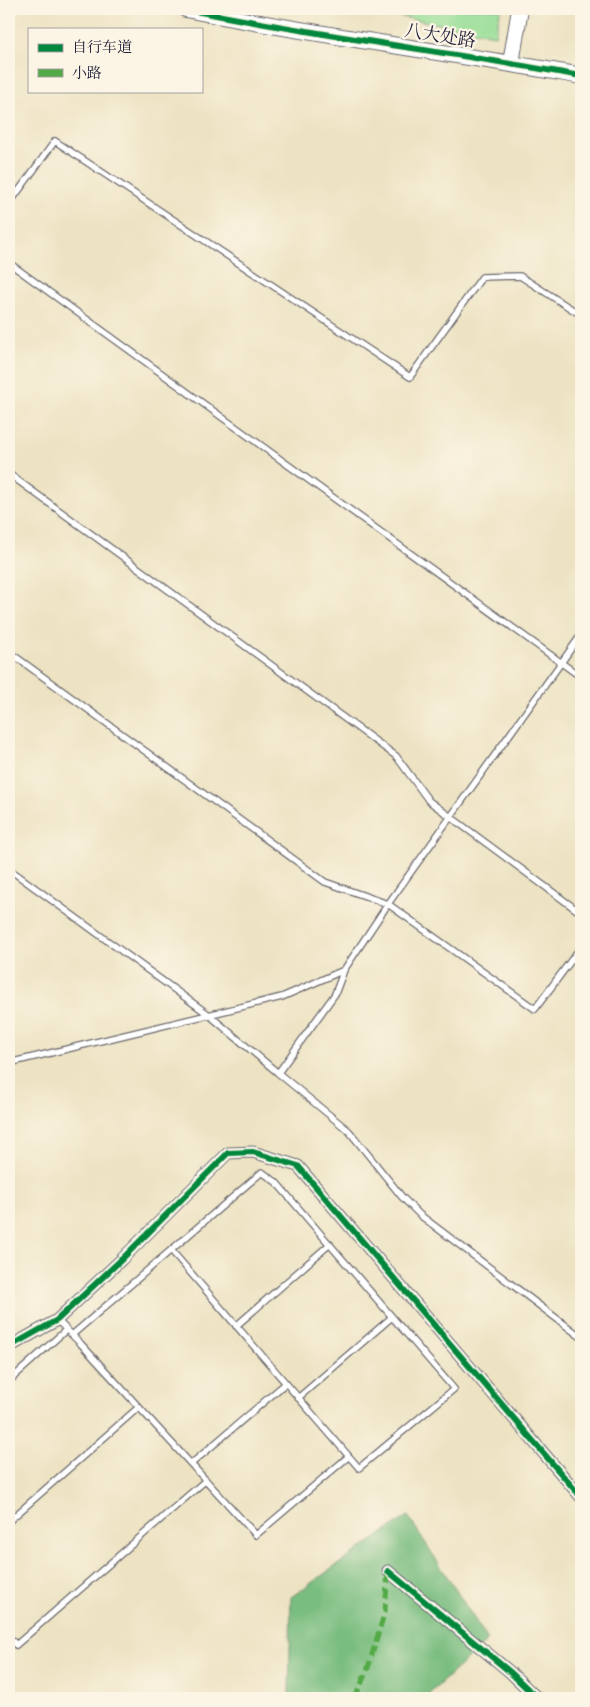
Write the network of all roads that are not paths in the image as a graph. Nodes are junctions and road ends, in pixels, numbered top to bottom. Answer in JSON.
{"nodes":[{"id":1,"x":186,"y":9,"type":"edge"},
{"id":2,"x":520,"y":9,"type":"edge"},
{"id":3,"x":511,"y":63,"type":"junction"},
{"id":4,"x":581,"y":76,"type":"edge"},
{"id":5,"x":9,"y":204,"type":"edge"},
{"id":6,"x":9,"y":262,"type":"edge"},
{"id":7,"x":581,"y":315,"type":"edge"},
{"id":8,"x":9,"y":474,"type":"edge"},
{"id":9,"x":581,"y":635,"type":"edge"},
{"id":10,"x":9,"y":652,"type":"edge"},
{"id":11,"x":562,"y":663,"type":"junction"},
{"id":12,"x":581,"y":677,"type":"edge"},
{"id":13,"x":452,"y":817,"type":"junction"},
{"id":14,"x":9,"y":869,"type":"edge"},
{"id":15,"x":388,"y":904,"type":"junction"},
{"id":16,"x":581,"y":913,"type":"edge"},
{"id":17,"x":581,"y":946,"type":"edge"},
{"id":18,"x":344,"y":970,"type":"junction"},
{"id":19,"x":208,"y":1014,"type":"junction"},
{"id":20,"x":9,"y":1063,"type":"edge"},
{"id":21,"x":278,"y":1073,"type":"junction"},
{"id":22,"x":330,"y":1244,"type":"junction"},
{"id":23,"x":171,"y":1250,"type":"junction"},
{"id":24,"x":392,"y":1317,"type":"junction"},
{"id":25,"x":57,"y":1320,"type":"junction"},
{"id":26,"x":236,"y":1326,"type":"junction"},
{"id":27,"x":66,"y":1330,"type":"junction"},
{"id":28,"x":72,"y":1335,"type":"junction"},
{"id":29,"x":581,"y":1336,"type":"edge"},
{"id":30,"x":9,"y":1347,"type":"edge"},
{"id":31,"x":9,"y":1381,"type":"edge"},
{"id":32,"x":286,"y":1383,"type":"junction"},
{"id":33,"x":298,"y":1398,"type":"junction"},
{"id":34,"x":139,"y":1407,"type":"junction"},
{"id":35,"x":348,"y":1456,"type":"junction"},
{"id":36,"x":191,"y":1464,"type":"junction"},
{"id":37,"x":206,"y":1480,"type":"junction"},
{"id":38,"x":581,"y":1497,"type":"edge"},
{"id":39,"x":9,"y":1521,"type":"edge"},
{"id":40,"x":388,"y":1571,"type":"dead end"},
{"id":41,"x":9,"y":1637,"type":"edge"},
{"id":42,"x":536,"y":1698,"type":"edge"}],
"edges":[{"from":1,"to":3,"type":"street","name":"八大处路"},
{"from":2,"to":3,"type":"street"},
{"from":3,"to":4,"type":"street","name":"八大处路"},
{"from":5,"to":7,"type":"lane"},
{"from":6,"to":11,"type":"lane"},
{"from":8,"to":13,"type":"lane"},
{"from":9,"to":11,"type":"lane"},
{"from":10,"to":15,"type":"lane"},
{"from":11,"to":12,"type":"lane"},
{"from":11,"to":13,"type":"lane"},
{"from":13,"to":15,"type":"lane"},
{"from":13,"to":16,"type":"lane"},
{"from":14,"to":19,"type":"lane"},
{"from":15,"to":17,"type":"lane"},
{"from":15,"to":18,"type":"lane"},
{"from":18,"to":19,"type":"lane"},
{"from":18,"to":21,"type":"lane"},
{"from":19,"to":20,"type":"lane"},
{"from":19,"to":21,"type":"lane"},
{"from":21,"to":29,"type":"lane"},
{"from":22,"to":23,"type":"lane"},
{"from":22,"to":24,"type":"lane"},
{"from":22,"to":26,"type":"lane"},
{"from":23,"to":26,"type":"lane"},
{"from":23,"to":28,"type":"lane"},
{"from":24,"to":33,"type":"lane"},
{"from":24,"to":35,"type":"lane"},
{"from":25,"to":27,"type":"lane"},
{"from":25,"to":30,"type":"street"},
{"from":25,"to":38,"type":"street"},
{"from":26,"to":32,"type":"lane"},
{"from":27,"to":28,"type":"lane"},
{"from":27,"to":31,"type":"lane"},
{"from":28,"to":34,"type":"lane"},
{"from":32,"to":33,"type":"lane"},
{"from":32,"to":36,"type":"lane"},
{"from":33,"to":35,"type":"lane"},
{"from":34,"to":36,"type":"lane"},
{"from":34,"to":39,"type":"lane"},
{"from":35,"to":37,"type":"lane"},
{"from":36,"to":37,"type":"lane"},
{"from":37,"to":41,"type":"lane"},
{"from":40,"to":42,"type":"street"}]}
